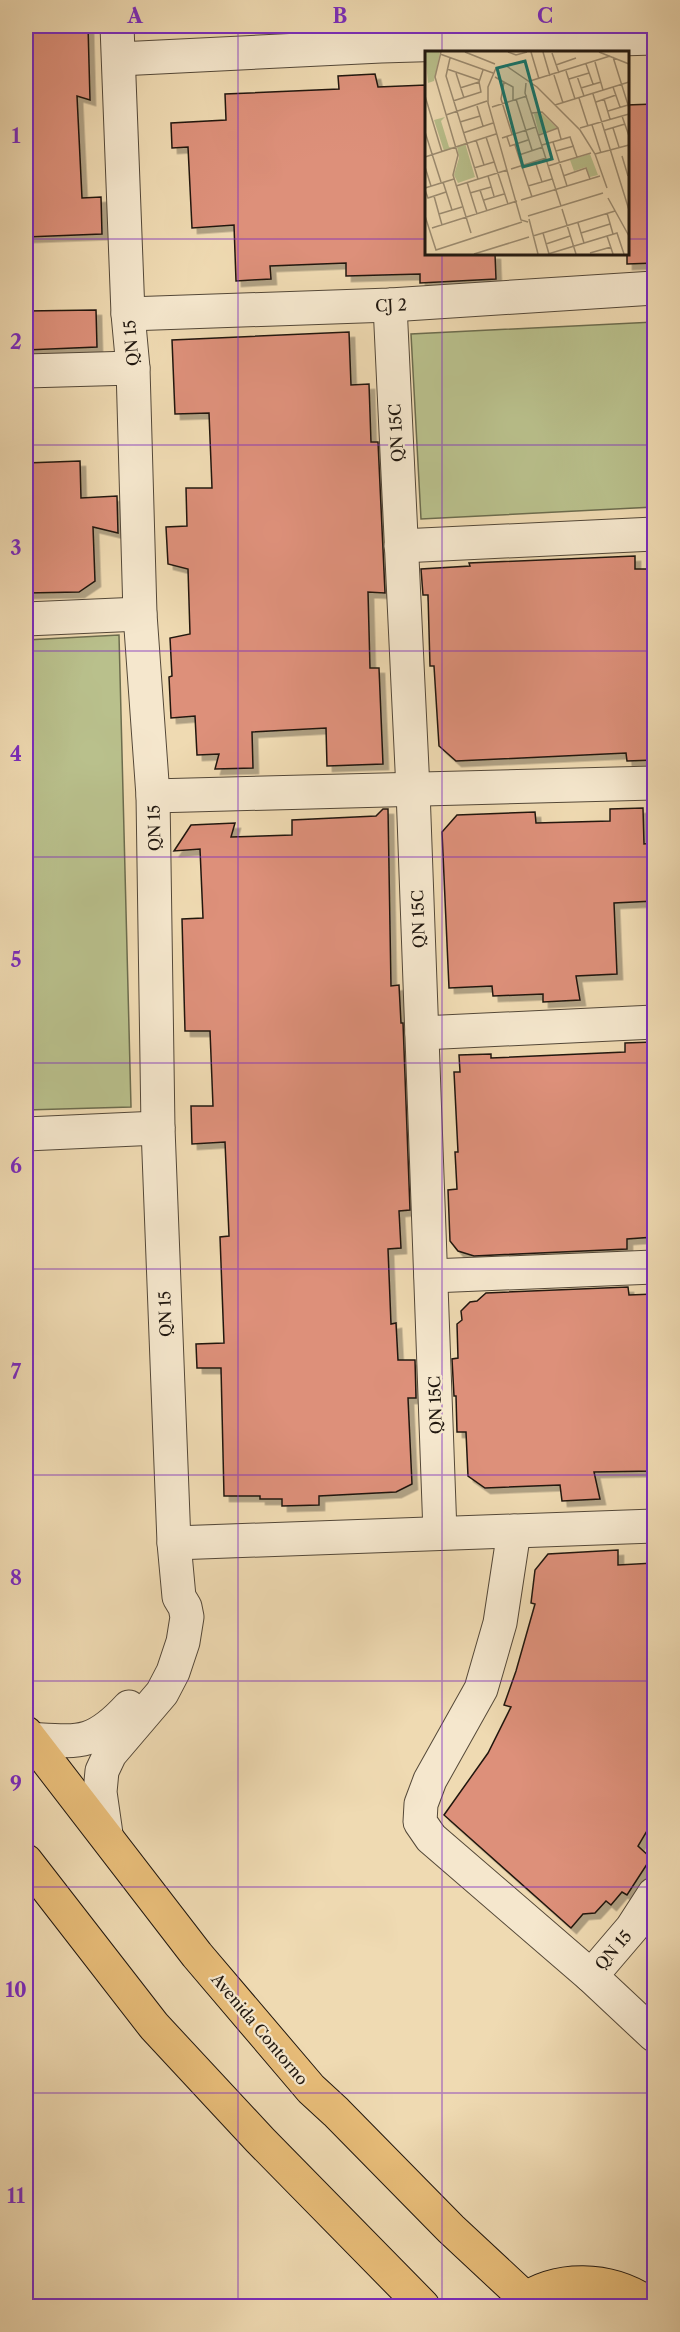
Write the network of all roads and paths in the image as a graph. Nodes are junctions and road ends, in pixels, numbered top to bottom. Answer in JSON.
{"nodes":[{"id":1,"x":117,"y":26,"type":"edge"},
{"id":2,"x":381,"y":36,"type":"edge"},
{"id":3,"x":654,"y":38,"type":"edge"},
{"id":4,"x":119,"y":59,"type":"junction"},
{"id":5,"x":654,"y":288,"type":"edge"},
{"id":6,"x":390,"y":305,"type":"junction"},
{"id":7,"x":128,"y":314,"type":"junction"},
{"id":8,"x":133,"y":368,"type":"junction"},
{"id":9,"x":26,"y":371,"type":"edge"},
{"id":10,"x":654,"y":534,"type":"edge"},
{"id":11,"x":401,"y":546,"type":"junction"},
{"id":12,"x":140,"y":614,"type":"junction"},
{"id":13,"x":26,"y":619,"type":"edge"},
{"id":14,"x":654,"y":783,"type":"edge"},
{"id":15,"x":413,"y":790,"type":"junction"},
{"id":16,"x":153,"y":796,"type":"junction"},
{"id":17,"x":654,"y":1022,"type":"edge"},
{"id":18,"x":422,"y":1033,"type":"junction"},
{"id":19,"x":158,"y":1128,"type":"junction"},
{"id":20,"x":26,"y":1134,"type":"edge"},
{"id":21,"x":654,"y":1267,"type":"edge"},
{"id":22,"x":431,"y":1276,"type":"junction"},
{"id":23,"x":654,"y":1526,"type":"edge"},
{"id":24,"x":514,"y":1531,"type":"junction"},
{"id":25,"x":440,"y":1533,"type":"junction"},
{"id":26,"x":174,"y":1543,"type":"junction"},
{"id":27,"x":179,"y":1597,"type":"junction"},
{"id":28,"x":27,"y":1736,"type":"edge"},
{"id":29,"x":106,"y":1834,"type":"junction"},
{"id":30,"x":26,"y":1861,"type":"edge"},
{"id":31,"x":654,"y":1894,"type":"edge"},
{"id":32,"x":591,"y":1976,"type":"junction"},
{"id":33,"x":654,"y":2035,"type":"edge"},
{"id":34,"x":648,"y":2292,"type":"edge"},
{"id":35,"x":520,"y":2302,"type":"edge"},
{"id":36,"x":423,"y":2307,"type":"edge"}],
"edges":[{"from":1,"to":4,"type":"street","name":"QN 15"},
{"from":2,"to":3,"type":"street"},
{"from":2,"to":4,"type":"street"},
{"from":4,"to":7,"type":"street","name":"QN 15"},
{"from":5,"to":6,"type":"street","name":"CJ 2"},
{"from":6,"to":7,"type":"street","name":"CJ 2"},
{"from":6,"to":11,"type":"street","name":"QN 15C"},
{"from":7,"to":8,"type":"street","name":"QN 15"},
{"from":8,"to":9,"type":"street"},
{"from":8,"to":12,"type":"street","name":"QN 15"},
{"from":10,"to":11,"type":"street"},
{"from":11,"to":15,"type":"street","name":"QN 15C"},
{"from":12,"to":13,"type":"street"},
{"from":12,"to":16,"type":"street","name":"QN 15"},
{"from":14,"to":15,"type":"street"},
{"from":15,"to":16,"type":"street"},
{"from":15,"to":18,"type":"street","name":"QN 15C"},
{"from":16,"to":19,"type":"street","name":"QN 15"},
{"from":17,"to":18,"type":"street"},
{"from":18,"to":22,"type":"street","name":"QN 15C"},
{"from":19,"to":20,"type":"street"},
{"from":19,"to":26,"type":"street","name":"QN 15"},
{"from":21,"to":22,"type":"street"},
{"from":22,"to":25,"type":"street","name":"QN 15C"},
{"from":23,"to":24,"type":"street"},
{"from":24,"to":25,"type":"street"},
{"from":24,"to":32,"type":"street"},
{"from":25,"to":26,"type":"street"},
{"from":26,"to":27,"type":"street","name":"QN 15"},
{"from":27,"to":28,"type":"street","name":"QN 15"},
{"from":27,"to":29,"type":"street","name":"QN 15"},
{"from":28,"to":29,"type":"main road","name":"Avenida Contorno"},
{"from":29,"to":35,"type":"main road","name":"Avenida Contorno"},
{"from":30,"to":36,"type":"main road"},
{"from":31,"to":32,"type":"street","name":"QN 15"},
{"from":32,"to":33,"type":"street"},
{"from":34,"to":35,"type":"main road"}]}
